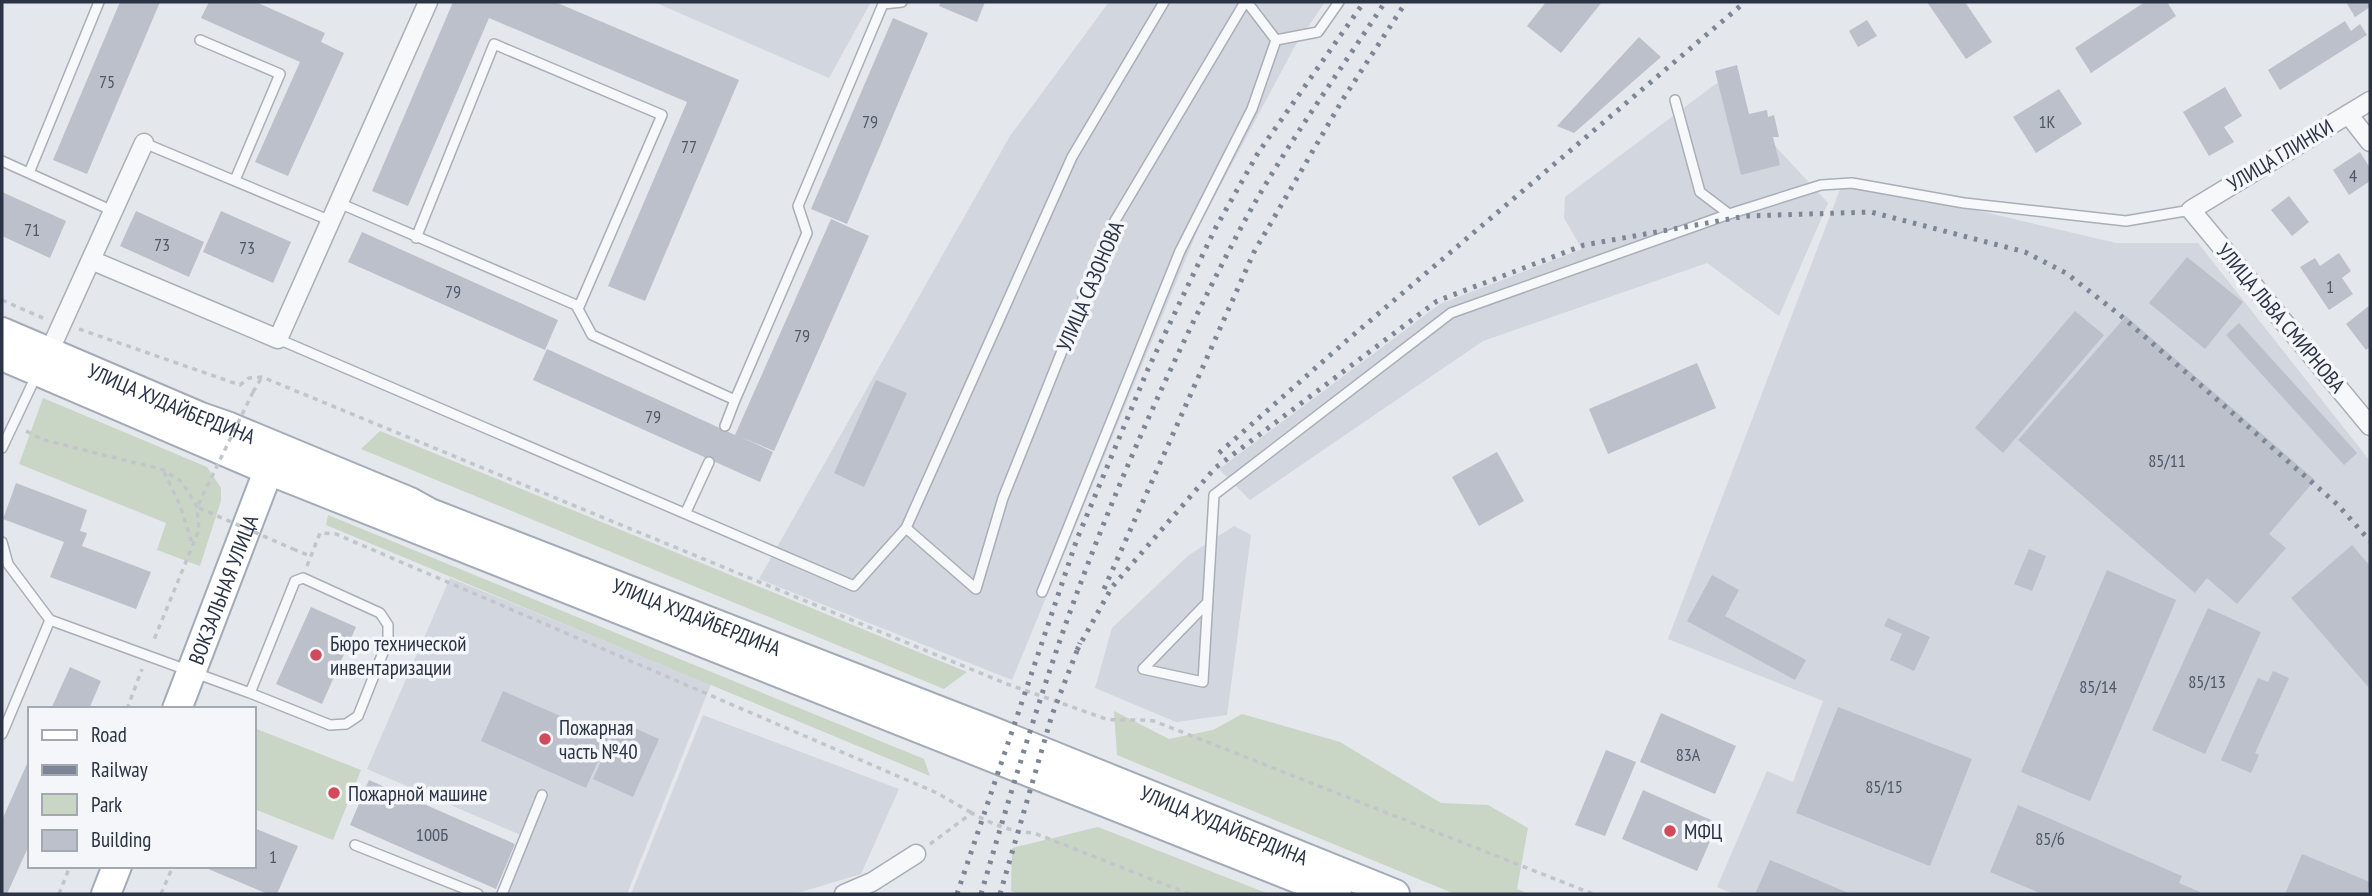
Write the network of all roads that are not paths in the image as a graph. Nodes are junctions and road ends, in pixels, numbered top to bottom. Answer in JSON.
{"nodes":[{"id":1,"x":99,"y":2,"type":"edge"},
{"id":2,"x":428,"y":2,"type":"edge"},
{"id":3,"x":902,"y":2,"type":"edge"},
{"id":4,"x":1164,"y":2,"type":"edge"},
{"id":5,"x":1246,"y":2,"type":"edge"},
{"id":6,"x":1339,"y":2,"type":"edge"},
{"id":7,"x":200,"y":40,"type":"dead end"},
{"id":8,"x":1276,"y":40,"type":"junction"},
{"id":9,"x":1675,"y":100,"type":"dead end"},
{"id":10,"x":2370,"y":101,"type":"edge"},
{"id":11,"x":2348,"y":114,"type":"junction"},
{"id":12,"x":2370,"y":142,"type":"edge"},
{"id":13,"x":144,"y":143,"type":"joint"},
{"id":14,"x":2,"y":161,"type":"edge"},
{"id":15,"x":29,"y":173,"type":"junction"},
{"id":16,"x":235,"y":180,"type":"junction"},
{"id":17,"x":339,"y":203,"type":"junction"},
{"id":18,"x":2191,"y":209,"type":"junction"},
{"id":19,"x":113,"y":211,"type":"junction"},
{"id":20,"x":1729,"y":214,"type":"junction"},
{"id":21,"x":331,"y":222,"type":"junction"},
{"id":22,"x":416,"y":238,"type":"junction"},
{"id":23,"x":91,"y":260,"type":"junction"},
{"id":24,"x":578,"y":309,"type":"junction"},
{"id":25,"x":2,"y":332,"type":"edge"},
{"id":26,"x":278,"y":339,"type":"junction"},
{"id":27,"x":2,"y":356,"type":"edge"},
{"id":28,"x":44,"y":362,"type":"junction"},
{"id":29,"x":735,"y":400,"type":"junction"},
{"id":30,"x":201,"y":417,"type":"junction"},
{"id":31,"x":725,"y":426,"type":"dead end"},
{"id":32,"x":2370,"y":426,"type":"edge"},
{"id":33,"x":2,"y":449,"type":"edge"},
{"id":34,"x":271,"y":462,"type":"junction"},
{"id":35,"x":709,"y":462,"type":"dead end"},
{"id":36,"x":686,"y":512,"type":"junction"},
{"id":37,"x":430,"y":513,"type":"junction"},
{"id":38,"x":906,"y":528,"type":"junction"},
{"id":39,"x":2,"y":542,"type":"edge"},
{"id":40,"x":1042,"y":592,"type":"dead end"},
{"id":41,"x":1208,"y":602,"type":"junction"},
{"id":42,"x":50,"y":620,"type":"junction"},
{"id":43,"x":191,"y":671,"type":"junction"},
{"id":44,"x":250,"y":693,"type":"junction"},
{"id":45,"x":178,"y":707,"type":"edge"},
{"id":46,"x":2,"y":734,"type":"edge"},
{"id":47,"x":542,"y":795,"type":"dead end"},
{"id":48,"x":355,"y":845,"type":"dead end"},
{"id":49,"x":916,"y":854,"type":"road end"},
{"id":50,"x":116,"y":868,"type":"edge"},
{"id":51,"x":106,"y":894,"type":"edge"},
{"id":52,"x":478,"y":894,"type":"edge"},
{"id":53,"x":502,"y":894,"type":"edge"},
{"id":54,"x":844,"y":894,"type":"edge"},
{"id":55,"x":1337,"y":894,"type":"edge"},
{"id":56,"x":1395,"y":894,"type":"edge"}],
"edges":[{"from":1,"to":15,"type":"lane"},
{"from":2,"to":17,"type":"street"},
{"from":3,"to":29,"type":"lane"},
{"from":4,"to":38,"type":"lane"},
{"from":5,"to":8,"type":"lane"},
{"from":5,"to":38,"type":"lane","name":"УЛИЦА САЗОНОВА"},
{"from":6,"to":8,"type":"lane"},
{"from":7,"to":16,"type":"lane"},
{"from":8,"to":40,"type":"lane"},
{"from":9,"to":20,"type":"lane"},
{"from":10,"to":11,"type":"street","name":"УЛИЦА ГЛИНКИ"},
{"from":11,"to":12,"type":"street"},
{"from":11,"to":18,"type":"street","name":"УЛИЦА ГЛИНКИ"},
{"from":13,"to":16,"type":"lane"},
{"from":13,"to":19,"type":"street"},
{"from":14,"to":15,"type":"lane"},
{"from":15,"to":19,"type":"lane"},
{"from":16,"to":21,"type":"lane"},
{"from":17,"to":21,"type":"street"},
{"from":17,"to":22,"type":"lane"},
{"from":18,"to":20,"type":"lane"},
{"from":18,"to":32,"type":"street","name":"УЛИЦА ЛЬВА СМИРНОВА"},
{"from":19,"to":23,"type":"street"},
{"from":20,"to":41,"type":"lane"},
{"from":21,"to":26,"type":"street"},
{"from":22,"to":24,"type":"lane"},
{"from":22,"to":24,"type":"lane"},
{"from":23,"to":26,"type":"street"},
{"from":23,"to":28,"type":"street"},
{"from":24,"to":29,"type":"lane"},
{"from":25,"to":28,"type":"main road","name":"УЛИЦА ХУДАЙБЕРДИНА"},
{"from":26,"to":36,"type":"lane"},
{"from":27,"to":28,"type":"main road","name":"УЛИЦА ХУДАЙБЕРДИНА"},
{"from":28,"to":30,"type":"main road","name":"УЛИЦА ХУДАЙБЕРДИНА"},
{"from":28,"to":33,"type":"lane"},
{"from":28,"to":34,"type":"main road","name":"УЛИЦА ХУДАЙБЕРДИНА"},
{"from":29,"to":31,"type":"lane"},
{"from":30,"to":34,"type":"main road"},
{"from":30,"to":37,"type":"main road","name":"УЛИЦА ХУДАЙБЕРДИНА"},
{"from":34,"to":37,"type":"main road"},
{"from":34,"to":43,"type":"main road","name":"ВОКЗАЛЬНАЯ УЛИЦА"},
{"from":34,"to":55,"type":"main road","name":"УЛИЦА ХУДАЙБЕРДИНА"},
{"from":35,"to":36,"type":"lane"},
{"from":36,"to":38,"type":"lane"},
{"from":37,"to":56,"type":"main road","name":"УЛИЦА ХУДАЙБЕРДИНА"},
{"from":39,"to":42,"type":"lane"},
{"from":41,"to":41,"type":"lane"},
{"from":42,"to":43,"type":"lane"},
{"from":42,"to":46,"type":"lane"},
{"from":43,"to":44,"type":"lane"},
{"from":43,"to":45,"type":"main road","name":"ВОКЗАЛЬНАЯ УЛИЦА"},
{"from":44,"to":44,"type":"lane"},
{"from":47,"to":53,"type":"lane"},
{"from":48,"to":52,"type":"lane"},
{"from":49,"to":54,"type":"street"},
{"from":50,"to":51,"type":"main road"}]}
